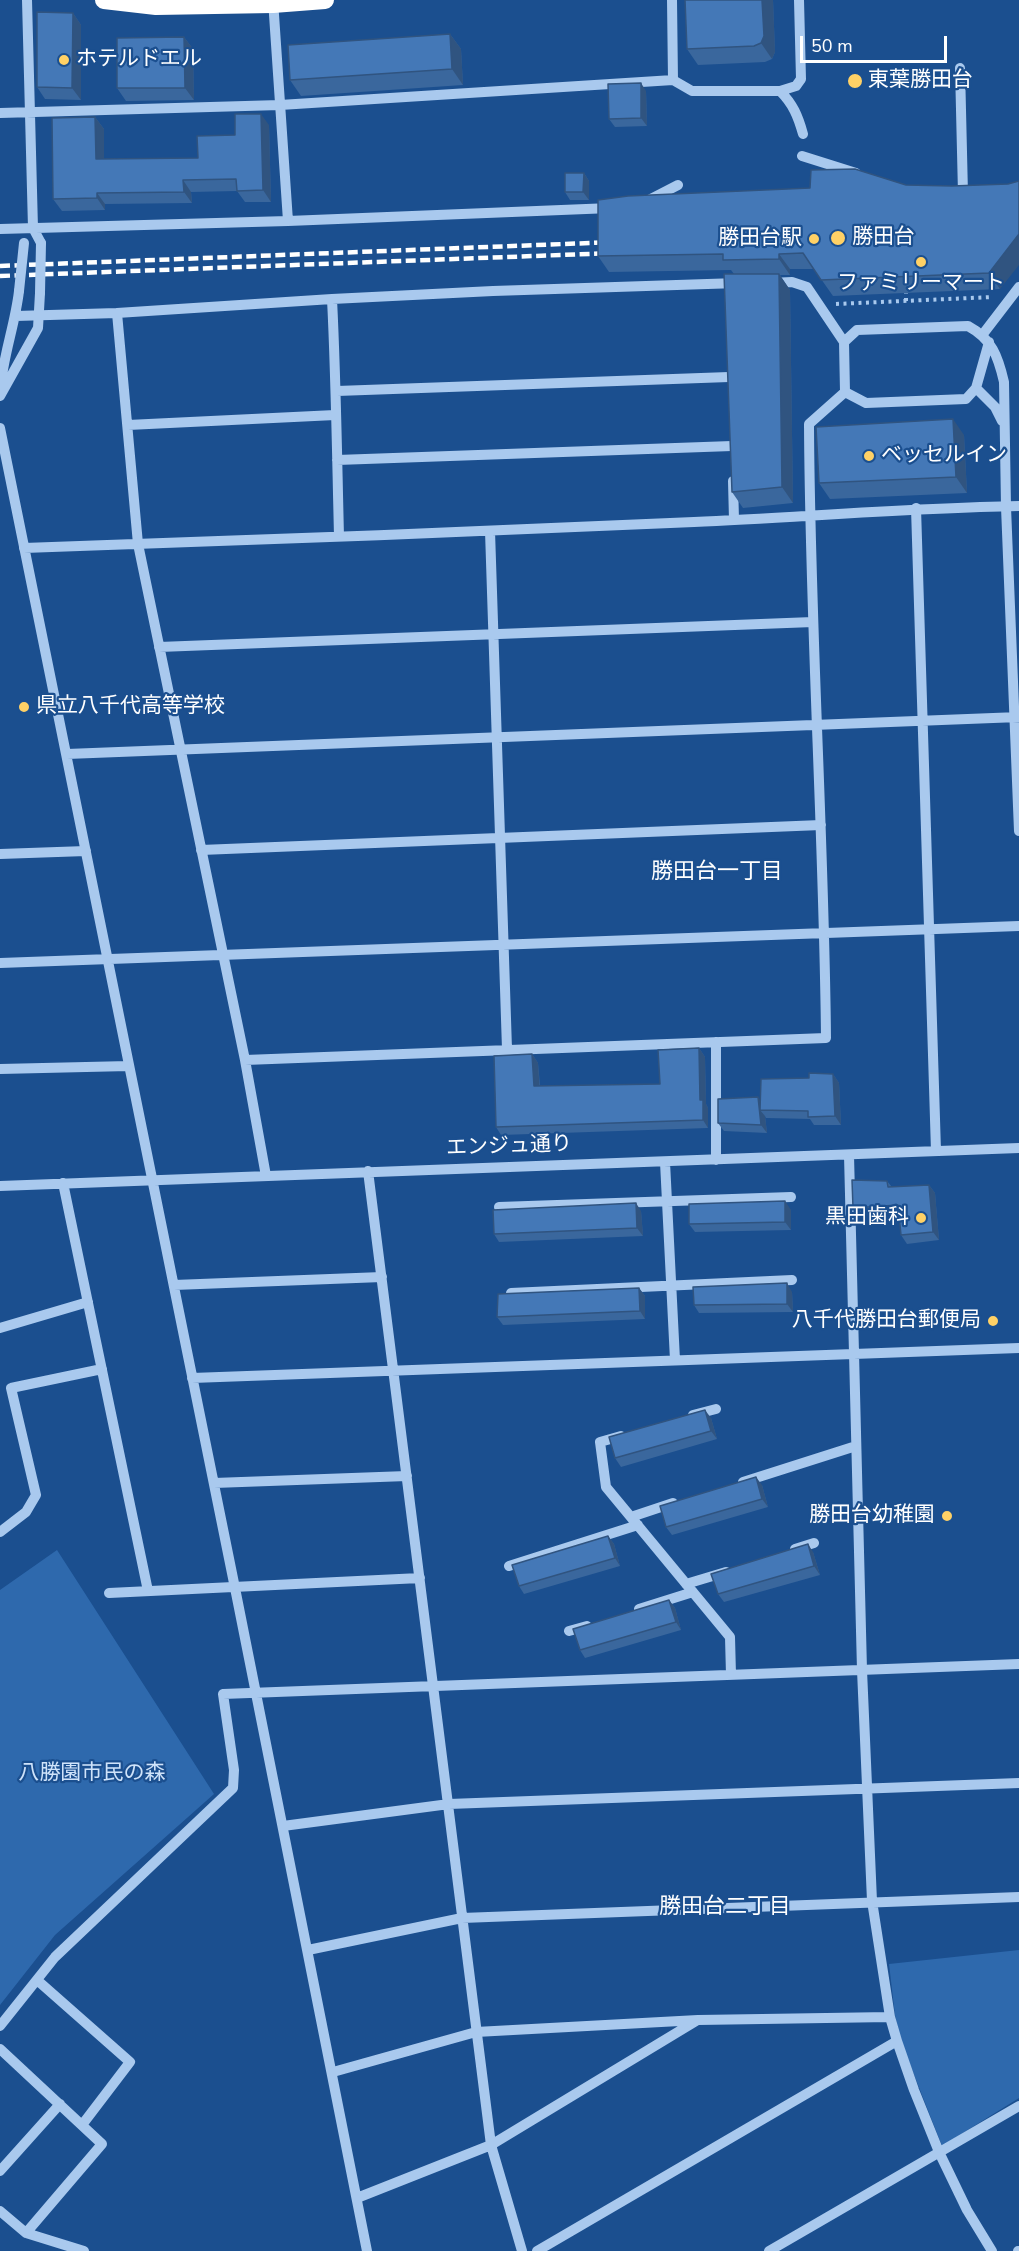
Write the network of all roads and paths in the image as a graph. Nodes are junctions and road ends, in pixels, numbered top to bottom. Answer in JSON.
{"nodes":[{"id":1,"x":27,"y":0,"type":"edge"},
{"id":2,"x":104,"y":0,"type":"edge"},
{"id":3,"x":325,"y":0,"type":"edge"},
{"id":4,"x":672,"y":0,"type":"edge"},
{"id":5,"x":798,"y":0,"type":"edge"},
{"id":6,"x":273,"y":2,"type":"edge"},
{"id":7,"x":960,"y":68,"type":"dead end"},
{"id":8,"x":673,"y":80,"type":"junction"},
{"id":9,"x":780,"y":91,"type":"junction"},
{"id":10,"x":280,"y":105,"type":"junction"},
{"id":11,"x":31,"y":112,"type":"junction"},
{"id":12,"x":0,"y":113,"type":"edge"},
{"id":13,"x":803,"y":134,"type":"dead end"},
{"id":14,"x":802,"y":156,"type":"dead end"},
{"id":15,"x":868,"y":177,"type":"edge"},
{"id":16,"x":678,"y":185,"type":"dead end"},
{"id":17,"x":963,"y":194,"type":"edge"},
{"id":18,"x":288,"y":221,"type":"junction"},
{"id":19,"x":33,"y":228,"type":"junction"},
{"id":20,"x":0,"y":229,"type":"edge"},
{"id":21,"x":727,"y":283,"type":"junction"},
{"id":22,"x":1019,"y":287,"type":"edge"},
{"id":23,"x":906,"y":293,"type":"edge"},
{"id":24,"x":727,"y":294,"type":"edge"},
{"id":25,"x":332,"y":299,"type":"junction"},
{"id":26,"x":906,"y":301,"type":"dead end"},
{"id":27,"x":117,"y":313,"type":"junction"},
{"id":28,"x":16,"y":316,"type":"junction"},
{"id":29,"x":39,"y":316,"type":"junction"},
{"id":30,"x":986,"y":338,"type":"junction"},
{"id":31,"x":844,"y":342,"type":"junction"},
{"id":32,"x":729,"y":366,"type":"edge"},
{"id":33,"x":976,"y":388,"type":"junction"},
{"id":34,"x":337,"y":391,"type":"junction"},
{"id":35,"x":845,"y":392,"type":"junction"},
{"id":36,"x":0,"y":395,"type":"edge"},
{"id":37,"x":334,"y":415,"type":"junction"},
{"id":38,"x":128,"y":424,"type":"junction"},
{"id":39,"x":1003,"y":424,"type":"junction"},
{"id":40,"x":0,"y":428,"type":"edge"},
{"id":41,"x":337,"y":460,"type":"junction"},
{"id":42,"x":1019,"y":506,"type":"edge"},
{"id":43,"x":1006,"y":507,"type":"junction"},
{"id":44,"x":916,"y":508,"type":"junction"},
{"id":45,"x":809,"y":516,"type":"junction"},
{"id":46,"x":734,"y":520,"type":"junction"},
{"id":47,"x":490,"y":531,"type":"junction"},
{"id":48,"x":339,"y":536,"type":"junction"},
{"id":49,"x":138,"y":544,"type":"junction"},
{"id":50,"x":24,"y":548,"type":"junction"},
{"id":51,"x":813,"y":622,"type":"junction"},
{"id":52,"x":494,"y":634,"type":"junction"},
{"id":53,"x":159,"y":647,"type":"junction"},
{"id":54,"x":1017,"y":717,"type":"edge"},
{"id":55,"x":921,"y":721,"type":"junction"},
{"id":56,"x":817,"y":724,"type":"junction"},
{"id":57,"x":497,"y":737,"type":"junction"},
{"id":58,"x":181,"y":749,"type":"junction"},
{"id":59,"x":67,"y":754,"type":"junction"},
{"id":60,"x":821,"y":825,"type":"junction"},
{"id":61,"x":1019,"y":831,"type":"edge"},
{"id":62,"x":500,"y":839,"type":"junction"},
{"id":63,"x":201,"y":850,"type":"junction"},
{"id":64,"x":86,"y":851,"type":"junction"},
{"id":65,"x":0,"y":854,"type":"edge"},
{"id":66,"x":1019,"y":926,"type":"edge"},
{"id":67,"x":929,"y":928,"type":"junction"},
{"id":68,"x":825,"y":933,"type":"junction"},
{"id":69,"x":503,"y":944,"type":"junction"},
{"id":70,"x":223,"y":956,"type":"junction"},
{"id":71,"x":108,"y":960,"type":"junction"},
{"id":72,"x":0,"y":963,"type":"edge"},
{"id":73,"x":716,"y":1042,"type":"junction"},
{"id":74,"x":507,"y":1049,"type":"junction"},
{"id":75,"x":245,"y":1060,"type":"junction"},
{"id":76,"x":129,"y":1066,"type":"junction"},
{"id":77,"x":0,"y":1069,"type":"edge"},
{"id":78,"x":1019,"y":1148,"type":"edge"},
{"id":79,"x":936,"y":1151,"type":"junction"},
{"id":80,"x":849,"y":1155,"type":"junction"},
{"id":81,"x":716,"y":1160,"type":"junction"},
{"id":82,"x":665,"y":1162,"type":"junction"},
{"id":83,"x":368,"y":1171,"type":"junction"},
{"id":84,"x":266,"y":1176,"type":"junction"},
{"id":85,"x":153,"y":1179,"type":"junction"},
{"id":86,"x":63,"y":1183,"type":"junction"},
{"id":87,"x":0,"y":1186,"type":"edge"},
{"id":88,"x":791,"y":1197,"type":"dead end"},
{"id":89,"x":667,"y":1201,"type":"junction"},
{"id":90,"x":500,"y":1207,"type":"edge"},
{"id":91,"x":382,"y":1277,"type":"junction"},
{"id":92,"x":792,"y":1280,"type":"dead end"},
{"id":93,"x":174,"y":1285,"type":"junction"},
{"id":94,"x":672,"y":1287,"type":"junction"},
{"id":95,"x":502,"y":1293,"type":"edge"},
{"id":96,"x":88,"y":1302,"type":"junction"},
{"id":97,"x":0,"y":1328,"type":"edge"},
{"id":98,"x":1019,"y":1348,"type":"edge"},
{"id":99,"x":852,"y":1353,"type":"junction"},
{"id":100,"x":675,"y":1360,"type":"junction"},
{"id":101,"x":102,"y":1369,"type":"junction"},
{"id":102,"x":394,"y":1371,"type":"junction"},
{"id":103,"x":192,"y":1378,"type":"junction"},
{"id":104,"x":716,"y":1409,"type":"dead end"},
{"id":105,"x":684,"y":1418,"type":"edge"},
{"id":106,"x":631,"y":1433,"type":"edge"},
{"id":107,"x":856,"y":1446,"type":"junction"},
{"id":108,"x":407,"y":1476,"type":"junction"},
{"id":109,"x":214,"y":1483,"type":"junction"},
{"id":110,"x":732,"y":1485,"type":"edge"},
{"id":111,"x":687,"y":1499,"type":"edge"},
{"id":112,"x":634,"y":1521,"type":"junction"},
{"id":113,"x":0,"y":1532,"type":"edge"},
{"id":114,"x":814,"y":1544,"type":"dead end"},
{"id":115,"x":782,"y":1554,"type":"edge"},
{"id":116,"x":509,"y":1566,"type":"dead end"},
{"id":117,"x":740,"y":1567,"type":"edge"},
{"id":118,"x":420,"y":1578,"type":"junction"},
{"id":119,"x":235,"y":1588,"type":"junction"},
{"id":120,"x":690,"y":1588,"type":"junction"},
{"id":121,"x":148,"y":1591,"type":"junction"},
{"id":122,"x":109,"y":1593,"type":"dead end"},
{"id":123,"x":626,"y":1614,"type":"edge"},
{"id":124,"x":603,"y":1621,"type":"edge"},
{"id":125,"x":570,"y":1631,"type":"dead end"},
{"id":126,"x":1019,"y":1664,"type":"edge"},
{"id":127,"x":862,"y":1670,"type":"junction"},
{"id":128,"x":731,"y":1675,"type":"junction"},
{"id":129,"x":433,"y":1685,"type":"junction"},
{"id":130,"x":256,"y":1692,"type":"junction"},
{"id":131,"x":1019,"y":1784,"type":"edge"},
{"id":132,"x":869,"y":1789,"type":"junction"},
{"id":133,"x":448,"y":1804,"type":"junction"},
{"id":134,"x":283,"y":1826,"type":"junction"},
{"id":135,"x":1019,"y":1897,"type":"edge"},
{"id":136,"x":872,"y":1901,"type":"junction"},
{"id":137,"x":462,"y":1918,"type":"junction"},
{"id":138,"x":308,"y":1950,"type":"junction"},
{"id":139,"x":37,"y":1980,"type":"junction"},
{"id":140,"x":890,"y":2017,"type":"junction"},
{"id":141,"x":698,"y":2020,"type":"junction"},
{"id":142,"x":0,"y":2026,"type":"edge"},
{"id":143,"x":476,"y":2032,"type":"junction"},
{"id":144,"x":897,"y":2041,"type":"junction"},
{"id":145,"x":0,"y":2049,"type":"edge"},
{"id":146,"x":333,"y":2072,"type":"junction"},
{"id":147,"x":60,"y":2104,"type":"junction"},
{"id":148,"x":1019,"y":2106,"type":"edge"},
{"id":149,"x":82,"y":2125,"type":"junction"},
{"id":150,"x":491,"y":2145,"type":"junction"},
{"id":151,"x":939,"y":2152,"type":"junction"},
{"id":152,"x":0,"y":2171,"type":"edge"},
{"id":153,"x":357,"y":2198,"type":"junction"},
{"id":154,"x":0,"y":2211,"type":"edge"},
{"id":155,"x":26,"y":2233,"type":"junction"},
{"id":156,"x":78,"y":2250,"type":"edge"},
{"id":157,"x":367,"y":2251,"type":"edge"},
{"id":158,"x":522,"y":2251,"type":"edge"},
{"id":159,"x":537,"y":2251,"type":"edge"},
{"id":160,"x":769,"y":2251,"type":"edge"},
{"id":161,"x":992,"y":2251,"type":"edge"}],
"edges":[{"from":1,"to":11,"type":"street"},
{"from":2,"to":6,"type":"highway"},
{"from":3,"to":6,"type":"highway"},
{"from":4,"to":8,"type":"street"},
{"from":5,"to":9,"type":"street"},
{"from":6,"to":10,"type":"street"},
{"from":7,"to":17,"type":"street"},
{"from":8,"to":9,"type":"street"},
{"from":8,"to":10,"type":"street"},
{"from":9,"to":13,"type":"street"},
{"from":10,"to":11,"type":"street"},
{"from":10,"to":18,"type":"street"},
{"from":11,"to":12,"type":"street"},
{"from":11,"to":19,"type":"street"},
{"from":14,"to":15,"type":"street"},
{"from":16,"to":18,"type":"street"},
{"from":18,"to":19,"type":"street"},
{"from":19,"to":20,"type":"street"},
{"from":19,"to":28,"type":"street","bridge":true},
{"from":19,"to":29,"type":"street","bridge":true},
{"from":21,"to":24,"type":"street"},
{"from":21,"to":25,"type":"street"},
{"from":21,"to":31,"type":"street"},
{"from":22,"to":30,"type":"street"},
{"from":23,"to":26,"type":"path"},
{"from":25,"to":27,"type":"street"},
{"from":25,"to":34,"type":"street"},
{"from":27,"to":29,"type":"street"},
{"from":27,"to":38,"type":"street"},
{"from":28,"to":29,"type":"street"},
{"from":28,"to":36,"type":"street"},
{"from":29,"to":36,"type":"street"},
{"from":30,"to":31,"type":"street"},
{"from":30,"to":33,"type":"street"},
{"from":30,"to":39,"type":"street"},
{"from":31,"to":35,"type":"street"},
{"from":32,"to":34,"type":"street"},
{"from":33,"to":35,"type":"street"},
{"from":33,"to":39,"type":"street"},
{"from":34,"to":37,"type":"street"},
{"from":35,"to":45,"type":"street"},
{"from":37,"to":38,"type":"street"},
{"from":37,"to":41,"type":"street"},
{"from":38,"to":49,"type":"street"},
{"from":39,"to":43,"type":"street"},
{"from":40,"to":50,"type":"street"},
{"from":41,"to":46,"type":"street"},
{"from":41,"to":48,"type":"street"},
{"from":42,"to":43,"type":"street"},
{"from":43,"to":44,"type":"street"},
{"from":43,"to":54,"type":"street"},
{"from":44,"to":45,"type":"street"},
{"from":44,"to":55,"type":"street"},
{"from":45,"to":46,"type":"street"},
{"from":45,"to":51,"type":"street"},
{"from":46,"to":47,"type":"street"},
{"from":47,"to":48,"type":"street"},
{"from":47,"to":52,"type":"street"},
{"from":48,"to":49,"type":"street"},
{"from":49,"to":50,"type":"street"},
{"from":49,"to":53,"type":"street"},
{"from":50,"to":59,"type":"street"},
{"from":51,"to":52,"type":"street"},
{"from":51,"to":56,"type":"street"},
{"from":52,"to":53,"type":"street"},
{"from":52,"to":57,"type":"street"},
{"from":53,"to":58,"type":"street"},
{"from":54,"to":55,"type":"street"},
{"from":54,"to":61,"type":"street"},
{"from":55,"to":56,"type":"street"},
{"from":55,"to":67,"type":"street"},
{"from":56,"to":57,"type":"street"},
{"from":56,"to":60,"type":"street"},
{"from":57,"to":58,"type":"street"},
{"from":57,"to":62,"type":"street"},
{"from":58,"to":59,"type":"street"},
{"from":58,"to":63,"type":"street"},
{"from":59,"to":64,"type":"street"},
{"from":60,"to":62,"type":"street"},
{"from":60,"to":68,"type":"street"},
{"from":62,"to":63,"type":"street"},
{"from":62,"to":69,"type":"street"},
{"from":63,"to":70,"type":"street"},
{"from":64,"to":65,"type":"street"},
{"from":64,"to":71,"type":"street"},
{"from":66,"to":67,"type":"street"},
{"from":67,"to":68,"type":"street"},
{"from":67,"to":79,"type":"street"},
{"from":68,"to":69,"type":"street"},
{"from":68,"to":73,"type":"street"},
{"from":69,"to":70,"type":"street"},
{"from":69,"to":74,"type":"street"},
{"from":70,"to":71,"type":"street"},
{"from":70,"to":75,"type":"street"},
{"from":71,"to":72,"type":"street"},
{"from":71,"to":76,"type":"street"},
{"from":73,"to":74,"type":"street"},
{"from":73,"to":81,"type":"street"},
{"from":74,"to":75,"type":"street"},
{"from":75,"to":84,"type":"street"},
{"from":76,"to":77,"type":"street"},
{"from":76,"to":85,"type":"street"},
{"from":78,"to":79,"type":"street","name":"エンジュ通り"},
{"from":79,"to":80,"type":"street","name":"エンジュ通り"},
{"from":80,"to":81,"type":"street","name":"エンジュ通り"},
{"from":80,"to":99,"type":"street"},
{"from":81,"to":82,"type":"street","name":"エンジュ通り"},
{"from":82,"to":83,"type":"street","name":"エンジュ通り"},
{"from":82,"to":89,"type":"street"},
{"from":83,"to":84,"type":"street","name":"エンジュ通り"},
{"from":83,"to":91,"type":"street"},
{"from":84,"to":85,"type":"street","name":"エンジュ通り"},
{"from":85,"to":86,"type":"street","name":"エンジュ通り"},
{"from":85,"to":93,"type":"street"},
{"from":86,"to":87,"type":"street","name":"エンジュ通り"},
{"from":86,"to":96,"type":"street"},
{"from":88,"to":89,"type":"street"},
{"from":89,"to":90,"type":"street"},
{"from":89,"to":94,"type":"street"},
{"from":91,"to":93,"type":"street"},
{"from":91,"to":102,"type":"street"},
{"from":92,"to":94,"type":"street"},
{"from":93,"to":103,"type":"street"},
{"from":94,"to":95,"type":"street"},
{"from":94,"to":100,"type":"street"},
{"from":96,"to":97,"type":"street"},
{"from":96,"to":101,"type":"street"},
{"from":98,"to":99,"type":"street"},
{"from":99,"to":100,"type":"street"},
{"from":99,"to":107,"type":"street"},
{"from":100,"to":102,"type":"street"},
{"from":101,"to":113,"type":"street"},
{"from":101,"to":121,"type":"street"},
{"from":102,"to":103,"type":"street"},
{"from":102,"to":108,"type":"street"},
{"from":103,"to":109,"type":"street"},
{"from":104,"to":105,"type":"street"},
{"from":106,"to":112,"type":"street"},
{"from":107,"to":110,"type":"street"},
{"from":107,"to":127,"type":"street"},
{"from":108,"to":109,"type":"street"},
{"from":108,"to":118,"type":"street"},
{"from":109,"to":119,"type":"street"},
{"from":111,"to":112,"type":"street"},
{"from":112,"to":116,"type":"street"},
{"from":112,"to":120,"type":"street"},
{"from":114,"to":115,"type":"street"},
{"from":117,"to":120,"type":"street"},
{"from":118,"to":119,"type":"street"},
{"from":118,"to":129,"type":"street"},
{"from":119,"to":121,"type":"street"},
{"from":119,"to":130,"type":"street"},
{"from":120,"to":123,"type":"street"},
{"from":120,"to":128,"type":"street"},
{"from":121,"to":122,"type":"street"},
{"from":124,"to":125,"type":"street"},
{"from":126,"to":127,"type":"street"},
{"from":127,"to":128,"type":"street"},
{"from":127,"to":132,"type":"street"},
{"from":128,"to":129,"type":"street"},
{"from":129,"to":130,"type":"street"},
{"from":129,"to":133,"type":"street"},
{"from":130,"to":134,"type":"street"},
{"from":130,"to":139,"type":"street"},
{"from":131,"to":132,"type":"street"},
{"from":132,"to":133,"type":"street"},
{"from":132,"to":136,"type":"street"},
{"from":133,"to":134,"type":"street"},
{"from":133,"to":137,"type":"street"},
{"from":134,"to":138,"type":"street"},
{"from":135,"to":136,"type":"street"},
{"from":136,"to":137,"type":"street"},
{"from":136,"to":140,"type":"street"},
{"from":137,"to":138,"type":"street"},
{"from":137,"to":143,"type":"street"},
{"from":138,"to":146,"type":"street"},
{"from":139,"to":142,"type":"street"},
{"from":139,"to":149,"type":"street"},
{"from":140,"to":141,"type":"street"},
{"from":140,"to":144,"type":"street"},
{"from":141,"to":143,"type":"street"},
{"from":141,"to":150,"type":"street"},
{"from":143,"to":146,"type":"street"},
{"from":143,"to":150,"type":"street"},
{"from":144,"to":151,"type":"street"},
{"from":144,"to":159,"type":"street"},
{"from":145,"to":147,"type":"street"},
{"from":146,"to":153,"type":"street"},
{"from":147,"to":149,"type":"street"},
{"from":147,"to":152,"type":"street"},
{"from":148,"to":151,"type":"street"},
{"from":149,"to":155,"type":"street"},
{"from":150,"to":153,"type":"street"},
{"from":150,"to":158,"type":"street"},
{"from":151,"to":160,"type":"street"},
{"from":151,"to":161,"type":"street"},
{"from":153,"to":157,"type":"street"},
{"from":154,"to":155,"type":"street"},
{"from":155,"to":156,"type":"street"}]}
